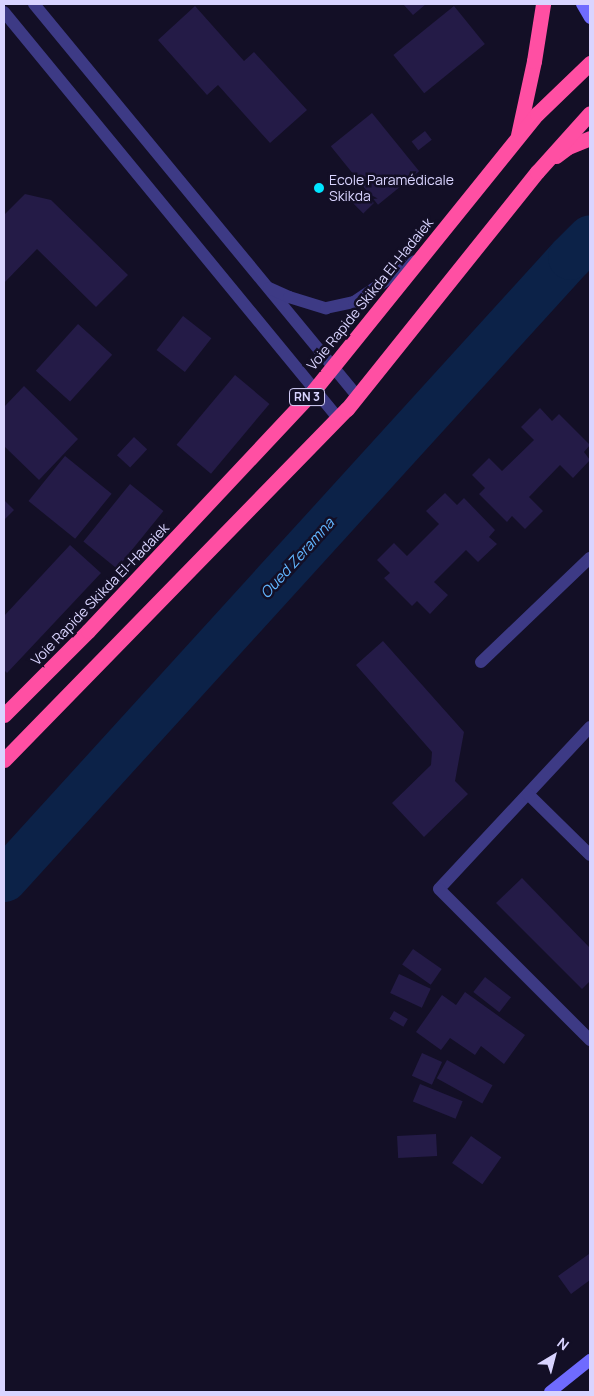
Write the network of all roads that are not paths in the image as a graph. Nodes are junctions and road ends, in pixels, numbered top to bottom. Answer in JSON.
{"nodes":[{"id":1,"x":34,"y":4,"type":"edge"},
{"id":2,"x":543,"y":4,"type":"edge"},
{"id":3,"x":582,"y":4,"type":"edge"},
{"id":4,"x":4,"y":12,"type":"edge"},
{"id":5,"x":590,"y":18,"type":"edge"},
{"id":6,"x":590,"y":63,"type":"edge"},
{"id":7,"x":590,"y":113,"type":"edge"},
{"id":8,"x":590,"y":138,"type":"edge"},
{"id":9,"x":517,"y":139,"type":"junction"},
{"id":10,"x":545,"y":164,"type":"junction"},
{"id":11,"x":419,"y":258,"type":"junction"},
{"id":12,"x":265,"y":286,"type":"junction"},
{"id":13,"x":332,"y":368,"type":"junction"},
{"id":14,"x":314,"y":390,"type":"junction"},
{"id":15,"x":358,"y":397,"type":"junction"},
{"id":16,"x":338,"y":418,"type":"junction"},
{"id":17,"x":590,"y":558,"type":"edge"},
{"id":18,"x":482,"y":662,"type":"dead end"},
{"id":19,"x":4,"y":715,"type":"edge"},
{"id":20,"x":590,"y":727,"type":"edge"},
{"id":21,"x":4,"y":760,"type":"edge"},
{"id":22,"x":528,"y":794,"type":"junction"},
{"id":23,"x":590,"y":855,"type":"edge"},
{"id":24,"x":590,"y":1040,"type":"edge"},
{"id":25,"x":590,"y":1360,"type":"edge"},
{"id":26,"x":550,"y":1392,"type":"edge"}],
"edges":[{"from":1,"to":12,"type":"street"},
{"from":2,"to":9,"type":"highway"},
{"from":3,"to":5,"type":"main road"},
{"from":4,"to":14,"type":"street"},
{"from":6,"to":9,"type":"highway","name":"Voie Rapide Skikda El-Hadaiek","number":"RN 3"},
{"from":7,"to":10,"type":"highway","number":"RN 3"},
{"from":8,"to":10,"type":"highway"},
{"from":9,"to":11,"type":"highway","name":"Voie Rapide Skikda El-Hadaiek","number":"RN 3"},
{"from":10,"to":15,"type":"highway","number":"RN 3"},
{"from":11,"to":12,"type":"street"},
{"from":11,"to":13,"type":"highway","name":"Voie Rapide Skikda El-Hadaiek","number":"RN 3"},
{"from":12,"to":13,"type":"street"},
{"from":13,"to":14,"type":"highway","name":"Voie Rapide Skikda El-Hadaiek","number":"RN 3"},
{"from":13,"to":15,"type":"street"},
{"from":14,"to":16,"type":"street"},
{"from":14,"to":19,"type":"highway","name":"Voie Rapide Skikda El-Hadaiek","number":"RN 3"},
{"from":15,"to":16,"type":"highway","number":"RN 3"},
{"from":16,"to":21,"type":"highway","number":"RN 3"},
{"from":17,"to":18,"type":"street"},
{"from":20,"to":22,"type":"street"},
{"from":22,"to":23,"type":"street"},
{"from":22,"to":24,"type":"street"},
{"from":25,"to":26,"type":"main road"}]}
